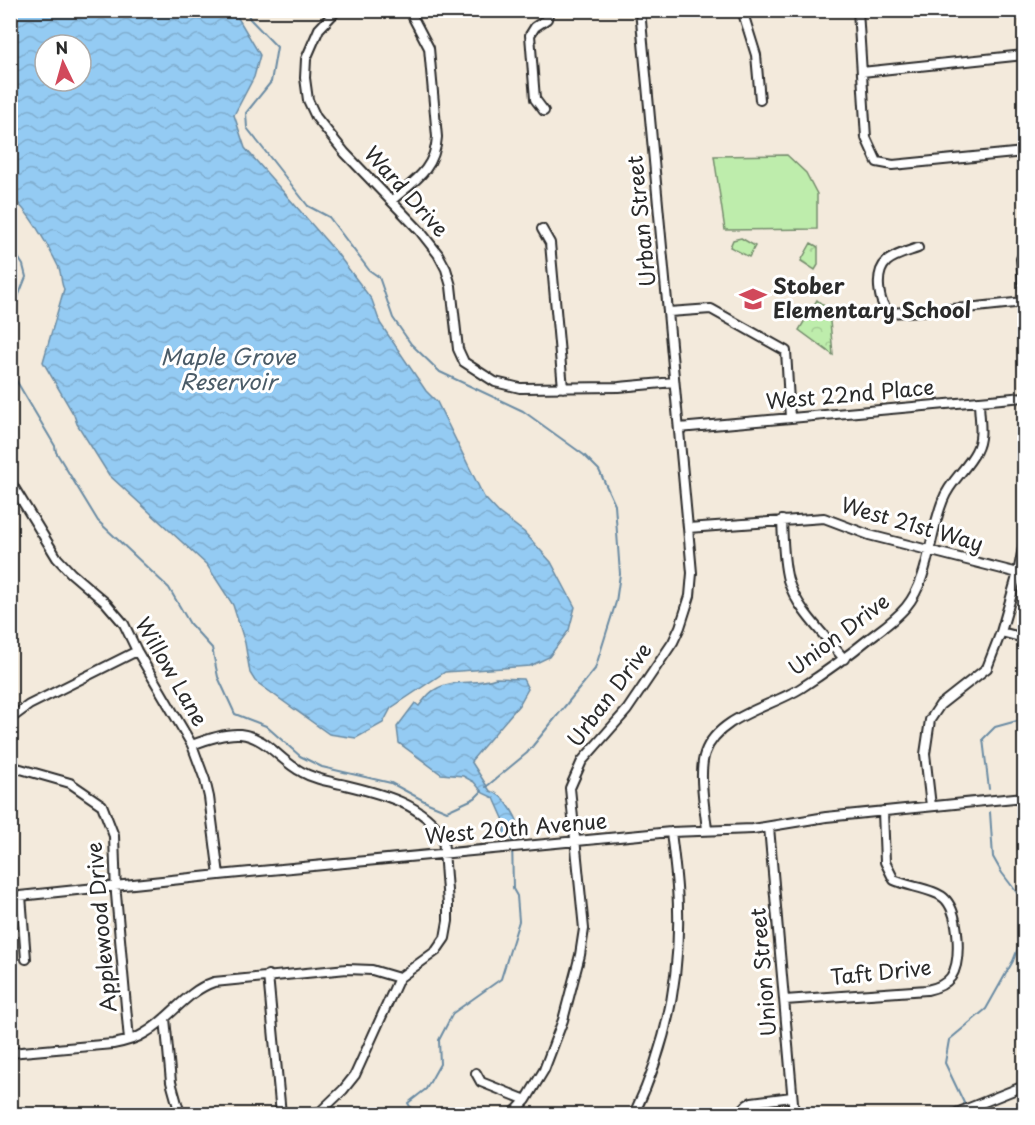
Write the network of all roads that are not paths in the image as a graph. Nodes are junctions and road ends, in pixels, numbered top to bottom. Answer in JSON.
{"nodes":[{"id":1,"x":337,"y":10,"type":"edge"},
{"id":2,"x":409,"y":10,"type":"edge"},
{"id":3,"x":549,"y":10,"type":"edge"},
{"id":4,"x":640,"y":10,"type":"edge"},
{"id":5,"x":742,"y":10,"type":"edge"},
{"id":6,"x":858,"y":10,"type":"edge"},
{"id":7,"x":1024,"y":55,"type":"edge"},
{"id":8,"x":862,"y":72,"type":"junction"},
{"id":9,"x":760,"y":100,"type":"dead end"},
{"id":10,"x":544,"y":111,"type":"dead end"},
{"id":11,"x":1024,"y":152,"type":"edge"},
{"id":12,"x":391,"y":201,"type":"junction"},
{"id":13,"x":542,"y":229,"type":"dead end"},
{"id":14,"x":918,"y":248,"type":"dead end"},
{"id":15,"x":1024,"y":254,"type":"edge"},
{"id":16,"x":1024,"y":292,"type":"edge"},
{"id":17,"x":1024,"y":302,"type":"edge"},
{"id":18,"x":669,"y":312,"type":"junction"},
{"id":19,"x":674,"y":382,"type":"junction"},
{"id":20,"x":563,"y":388,"type":"junction"},
{"id":21,"x":1024,"y":397,"type":"edge"},
{"id":22,"x":979,"y":401,"type":"junction"},
{"id":23,"x":790,"y":418,"type":"junction"},
{"id":24,"x":680,"y":428,"type":"junction"},
{"id":25,"x":10,"y":481,"type":"edge"},
{"id":26,"x":782,"y":520,"type":"junction"},
{"id":27,"x":688,"y":528,"type":"junction"},
{"id":28,"x":1024,"y":543,"type":"edge"},
{"id":29,"x":928,"y":551,"type":"junction"},
{"id":30,"x":1018,"y":573,"type":"junction"},
{"id":31,"x":1001,"y":632,"type":"junction"},
{"id":32,"x":1024,"y":638,"type":"edge"},
{"id":33,"x":137,"y":651,"type":"junction"},
{"id":34,"x":844,"y":659,"type":"junction"},
{"id":35,"x":11,"y":716,"type":"edge"},
{"id":36,"x":192,"y":745,"type":"junction"},
{"id":37,"x":10,"y":766,"type":"edge"},
{"id":38,"x":1024,"y":797,"type":"edge"},
{"id":39,"x":931,"y":806,"type":"junction"},
{"id":40,"x":882,"y":811,"type":"junction"},
{"id":41,"x":769,"y":827,"type":"junction"},
{"id":42,"x":707,"y":830,"type":"junction"},
{"id":43,"x":671,"y":832,"type":"junction"},
{"id":44,"x":574,"y":842,"type":"junction"},
{"id":45,"x":445,"y":853,"type":"junction"},
{"id":46,"x":219,"y":875,"type":"junction"},
{"id":47,"x":117,"y":887,"type":"junction"},
{"id":48,"x":21,"y":896,"type":"junction"},
{"id":49,"x":10,"y":897,"type":"edge"},
{"id":50,"x":26,"y":959,"type":"dead end"},
{"id":51,"x":267,"y":975,"type":"junction"},
{"id":52,"x":399,"y":978,"type":"junction"},
{"id":53,"x":784,"y":1000,"type":"junction"},
{"id":54,"x":165,"y":1018,"type":"junction"},
{"id":55,"x":129,"y":1040,"type":"junction"},
{"id":56,"x":10,"y":1053,"type":"edge"},
{"id":57,"x":476,"y":1073,"type":"dead end"},
{"id":58,"x":1024,"y":1086,"type":"edge"},
{"id":59,"x":792,"y":1097,"type":"junction"},
{"id":60,"x":526,"y":1100,"type":"junction"},
{"id":61,"x":180,"y":1114,"type":"edge"},
{"id":62,"x":281,"y":1114,"type":"edge"},
{"id":63,"x":318,"y":1114,"type":"edge"},
{"id":64,"x":513,"y":1114,"type":"edge"},
{"id":65,"x":634,"y":1114,"type":"edge"},
{"id":66,"x":738,"y":1114,"type":"edge"},
{"id":67,"x":794,"y":1114,"type":"edge"},
{"id":68,"x":954,"y":1114,"type":"edge"}],
"edges":[{"from":1,"to":12,"type":"street","name":"Ward Drive"},
{"from":2,"to":12,"type":"street"},
{"from":3,"to":10,"type":"street"},
{"from":4,"to":18,"type":"street","name":"Urban Street"},
{"from":5,"to":9,"type":"street"},
{"from":6,"to":8,"type":"street"},
{"from":7,"to":8,"type":"street"},
{"from":8,"to":11,"type":"street"},
{"from":12,"to":20,"type":"street","name":"Ward Drive"},
{"from":13,"to":20,"type":"street"},
{"from":14,"to":17,"type":"street"},
{"from":15,"to":16,"type":"street"},
{"from":18,"to":19,"type":"street","name":"Urban Street"},
{"from":18,"to":23,"type":"street"},
{"from":19,"to":20,"type":"street"},
{"from":19,"to":24,"type":"street","name":"Urban Street"},
{"from":21,"to":22,"type":"street","name":"West 22nd Place"},
{"from":22,"to":23,"type":"street","name":"West 22nd Place"},
{"from":22,"to":29,"type":"street","name":"Union Drive"},
{"from":23,"to":24,"type":"street","name":"West 22nd Place"},
{"from":24,"to":27,"type":"street","name":"Urban Drive"},
{"from":25,"to":33,"type":"street","name":"Willow Lane"},
{"from":26,"to":27,"type":"street","name":"West 21st Way"},
{"from":26,"to":29,"type":"street","name":"West 21st Way"},
{"from":26,"to":34,"type":"street"},
{"from":27,"to":44,"type":"street","name":"Urban Drive"},
{"from":28,"to":30,"type":"street"},
{"from":29,"to":30,"type":"street","name":"West 21st Way"},
{"from":29,"to":34,"type":"street","name":"Union Drive"},
{"from":30,"to":31,"type":"street"},
{"from":31,"to":32,"type":"street"},
{"from":31,"to":39,"type":"street"},
{"from":33,"to":35,"type":"street"},
{"from":33,"to":36,"type":"street","name":"Willow Lane"},
{"from":34,"to":42,"type":"street","name":"Union Drive"},
{"from":36,"to":45,"type":"street","name":"Willow Lane"},
{"from":36,"to":46,"type":"street"},
{"from":37,"to":47,"type":"street","name":"Applewood Drive"},
{"from":38,"to":39,"type":"street","name":"West 20th Avenue"},
{"from":39,"to":40,"type":"street","name":"West 20th Avenue"},
{"from":40,"to":41,"type":"street","name":"West 20th Avenue"},
{"from":40,"to":53,"type":"street","name":"Taft Drive"},
{"from":41,"to":42,"type":"street","name":"West 20th Avenue"},
{"from":41,"to":53,"type":"street","name":"Union Street"},
{"from":42,"to":43,"type":"street","name":"West 20th Avenue"},
{"from":43,"to":44,"type":"street","name":"West 20th Avenue"},
{"from":43,"to":65,"type":"street"},
{"from":44,"to":45,"type":"street","name":"West 20th Avenue"},
{"from":44,"to":60,"type":"street","name":"Urban Drive"},
{"from":45,"to":46,"type":"street","name":"West 20th Avenue"},
{"from":45,"to":52,"type":"street","name":"Willow Lane"},
{"from":46,"to":47,"type":"street","name":"West 20th Avenue"},
{"from":47,"to":48,"type":"street","name":"West 20th Avenue"},
{"from":47,"to":55,"type":"street","name":"Applewood Drive"},
{"from":48,"to":49,"type":"street","name":"West 20th Avenue"},
{"from":48,"to":50,"type":"street"},
{"from":51,"to":52,"type":"street"},
{"from":51,"to":54,"type":"street"},
{"from":51,"to":62,"type":"street"},
{"from":52,"to":63,"type":"street","name":"Willow Lane"},
{"from":53,"to":59,"type":"street","name":"Union Street"},
{"from":54,"to":55,"type":"street"},
{"from":54,"to":61,"type":"street"},
{"from":55,"to":56,"type":"street"},
{"from":57,"to":60,"type":"street"},
{"from":58,"to":68,"type":"street"},
{"from":59,"to":66,"type":"street"},
{"from":59,"to":67,"type":"street","name":"Union Street"},
{"from":60,"to":64,"type":"street","name":"Urban Drive"}]}
